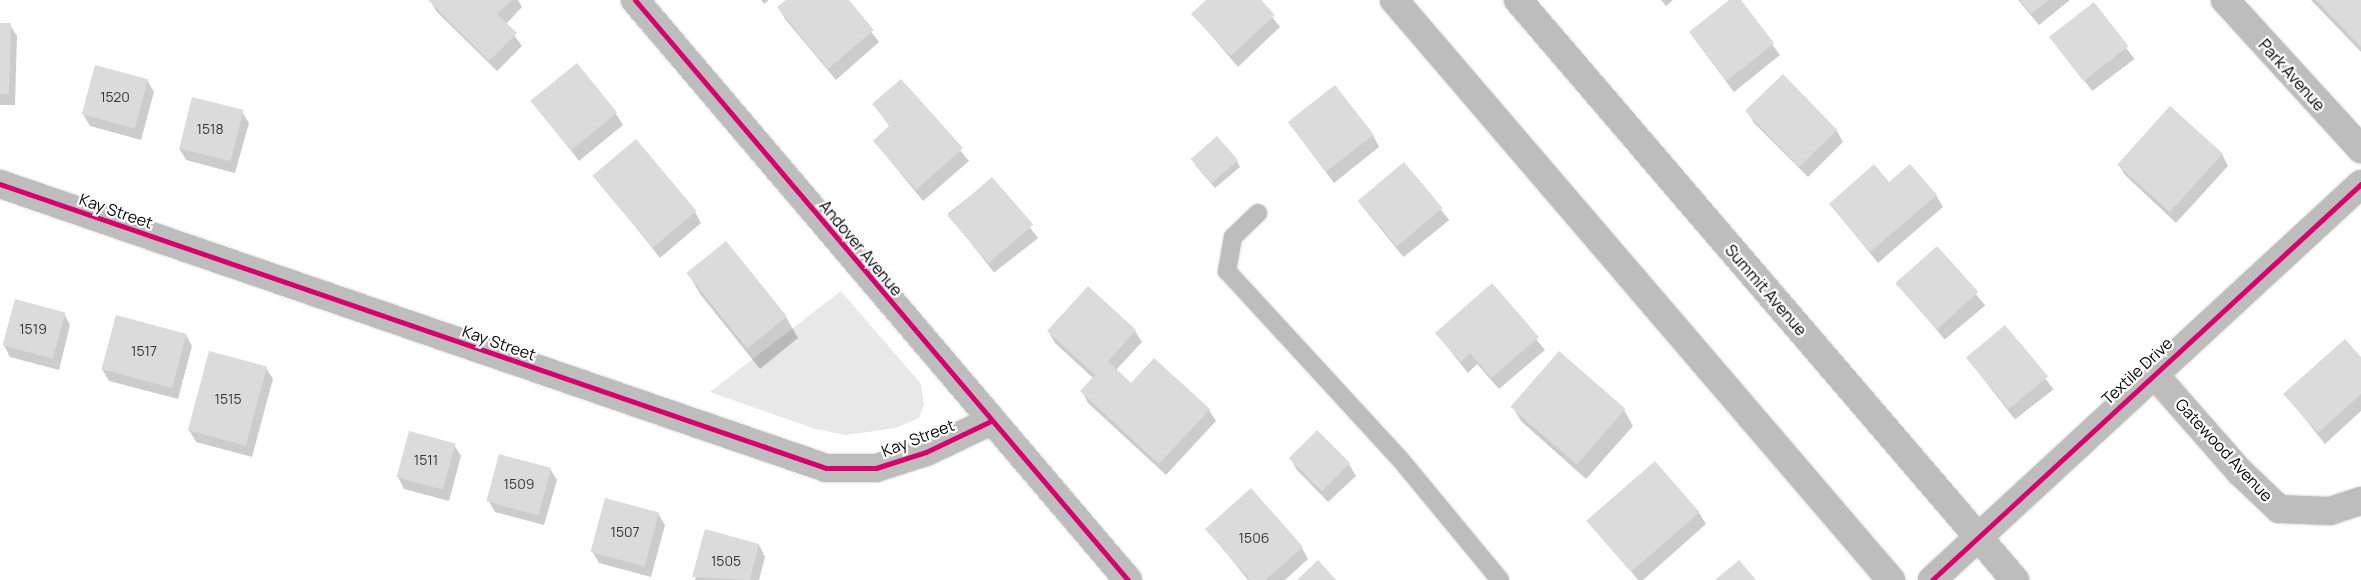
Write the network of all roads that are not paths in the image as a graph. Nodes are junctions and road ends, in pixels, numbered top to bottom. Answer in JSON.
{"nodes":[{"id":1,"x":635,"y":0,"type":"edge"},
{"id":2,"x":1394,"y":0,"type":"edge"},
{"id":3,"x":1518,"y":0,"type":"edge"},
{"id":4,"x":2225,"y":0,"type":"edge"},
{"id":5,"x":2361,"y":149,"type":"edge"},
{"id":6,"x":0,"y":184,"type":"edge"},
{"id":7,"x":2361,"y":184,"type":"edge"},
{"id":8,"x":1258,"y":213,"type":"dead end"},
{"id":9,"x":2153,"y":373,"type":"junction"},
{"id":10,"x":991,"y":421,"type":"junction"},
{"id":11,"x":2361,"y":501,"type":"edge"},
{"id":12,"x":1978,"y":536,"type":"junction"},
{"id":13,"x":1128,"y":580,"type":"edge"},
{"id":14,"x":1500,"y":580,"type":"edge"},
{"id":15,"x":1891,"y":580,"type":"edge"},
{"id":16,"x":1932,"y":580,"type":"edge"},
{"id":17,"x":2015,"y":580,"type":"edge"}],
"edges":[{"from":1,"to":10,"type":"street","name":"Andover Avenue"},
{"from":2,"to":15,"type":"street"},
{"from":3,"to":12,"type":"street","name":"Summit Avenue"},
{"from":4,"to":5,"type":"street","name":"Park Avenue"},
{"from":6,"to":10,"type":"street","name":"Kay Street"},
{"from":7,"to":9,"type":"street","name":"Textile Drive"},
{"from":8,"to":14,"type":"lane"},
{"from":9,"to":11,"type":"street","name":"Gatewood Avenue"},
{"from":9,"to":12,"type":"street","name":"Textile Drive"},
{"from":10,"to":13,"type":"street","name":"Andover Avenue"},
{"from":12,"to":16,"type":"street","name":"Textile Drive"},
{"from":12,"to":17,"type":"street","name":"Summit Avenue"}]}
